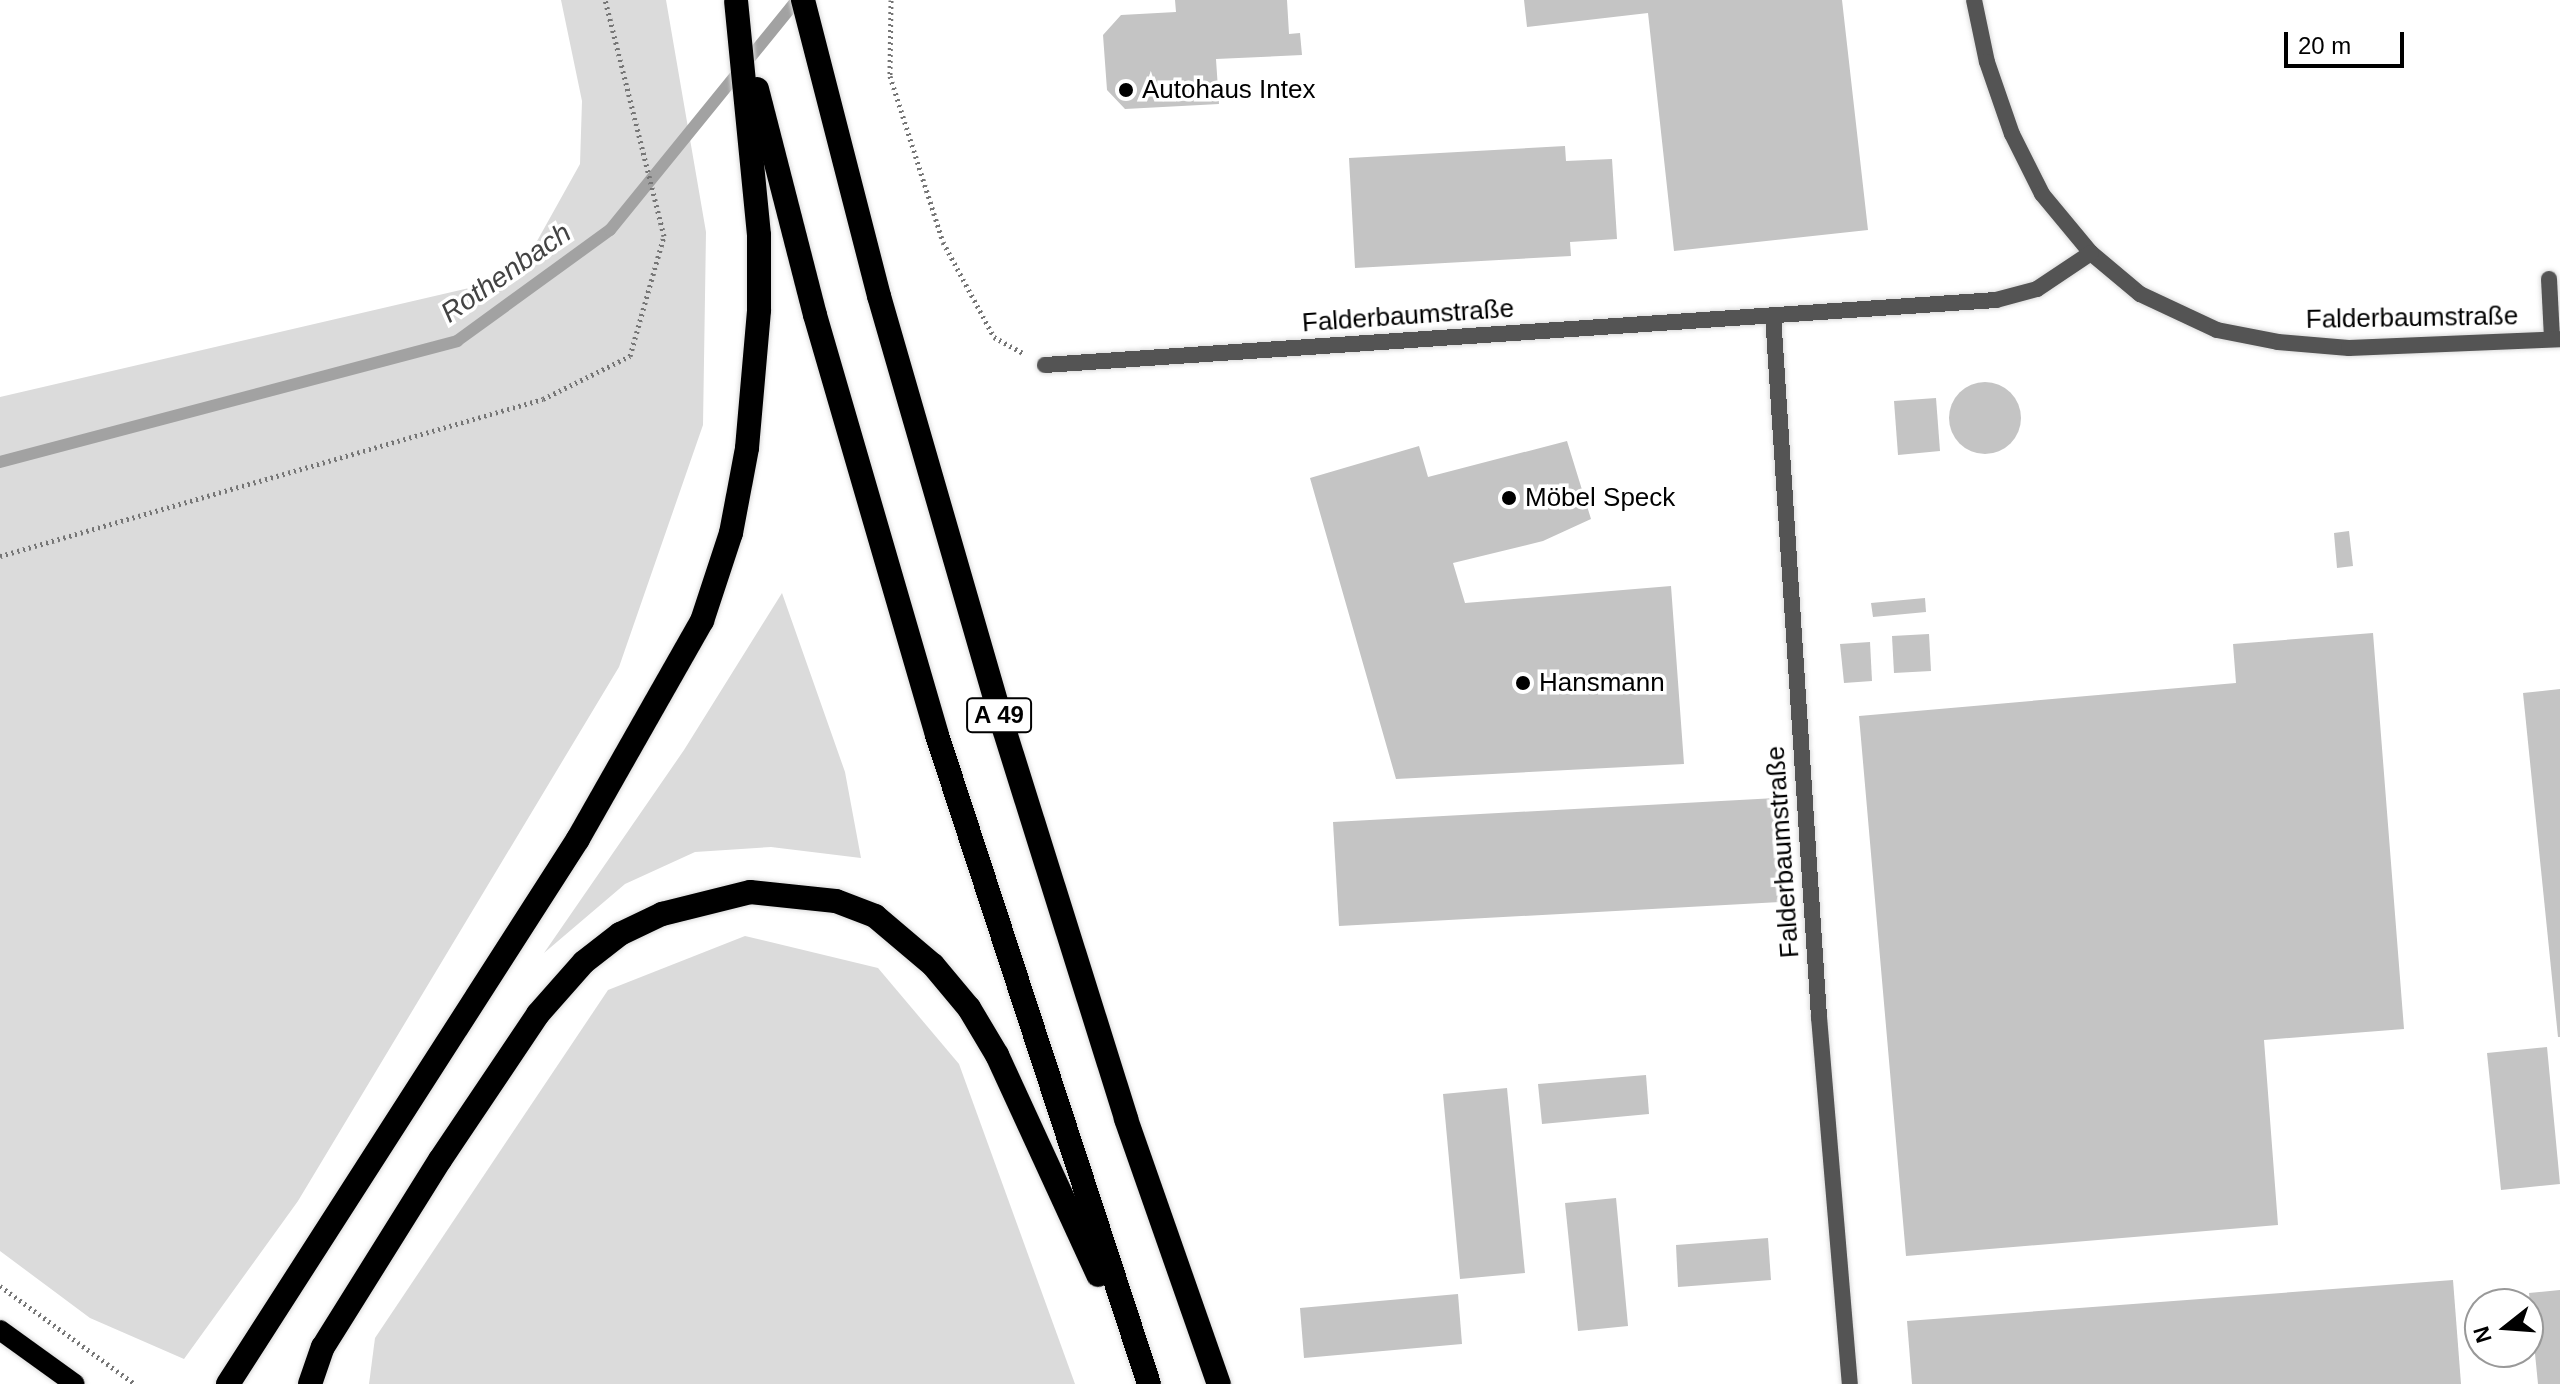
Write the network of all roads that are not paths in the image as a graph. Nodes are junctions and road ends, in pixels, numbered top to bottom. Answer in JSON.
{"nodes":[{"id":1,"x":803,"y":0,"type":"edge"},
{"id":2,"x":1974,"y":0,"type":"edge"},
{"id":3,"x":735,"y":1,"type":"edge"},
{"id":4,"x":752,"y":96,"type":"junction"},
{"id":5,"x":2091,"y":253,"type":"junction"},
{"id":6,"x":2549,"y":279,"type":"dead end"},
{"id":7,"x":1773,"y":315,"type":"junction"},
{"id":8,"x":2556,"y":339,"type":"edge"},
{"id":9,"x":1045,"y":365,"type":"road end"},
{"id":10,"x":0,"y":1330,"type":"edge"},
{"id":11,"x":75,"y":1384,"type":"edge"},
{"id":12,"x":228,"y":1384,"type":"edge"},
{"id":13,"x":310,"y":1384,"type":"edge"},
{"id":14,"x":1146,"y":1384,"type":"edge"},
{"id":15,"x":1219,"y":1384,"type":"edge"},
{"id":16,"x":1850,"y":1384,"type":"edge"}],
"edges":[{"from":1,"to":15,"type":"highway","number":"A 49"},
{"from":2,"to":5,"type":"street"},
{"from":3,"to":4,"type":"highway"},
{"from":4,"to":12,"type":"highway"},
{"from":4,"to":14,"type":"highway","number":"A 49"},
{"from":5,"to":7,"type":"street","name":"Falderbaumstraße"},
{"from":5,"to":8,"type":"street","name":"Falderbaumstraße"},
{"from":6,"to":8,"type":"street"},
{"from":7,"to":9,"type":"street","name":"Falderbaumstraße"},
{"from":7,"to":16,"type":"street","name":"Falderbaumstraße"},
{"from":10,"to":11,"type":"main road"},
{"from":13,"to":14,"type":"highway"}]}
